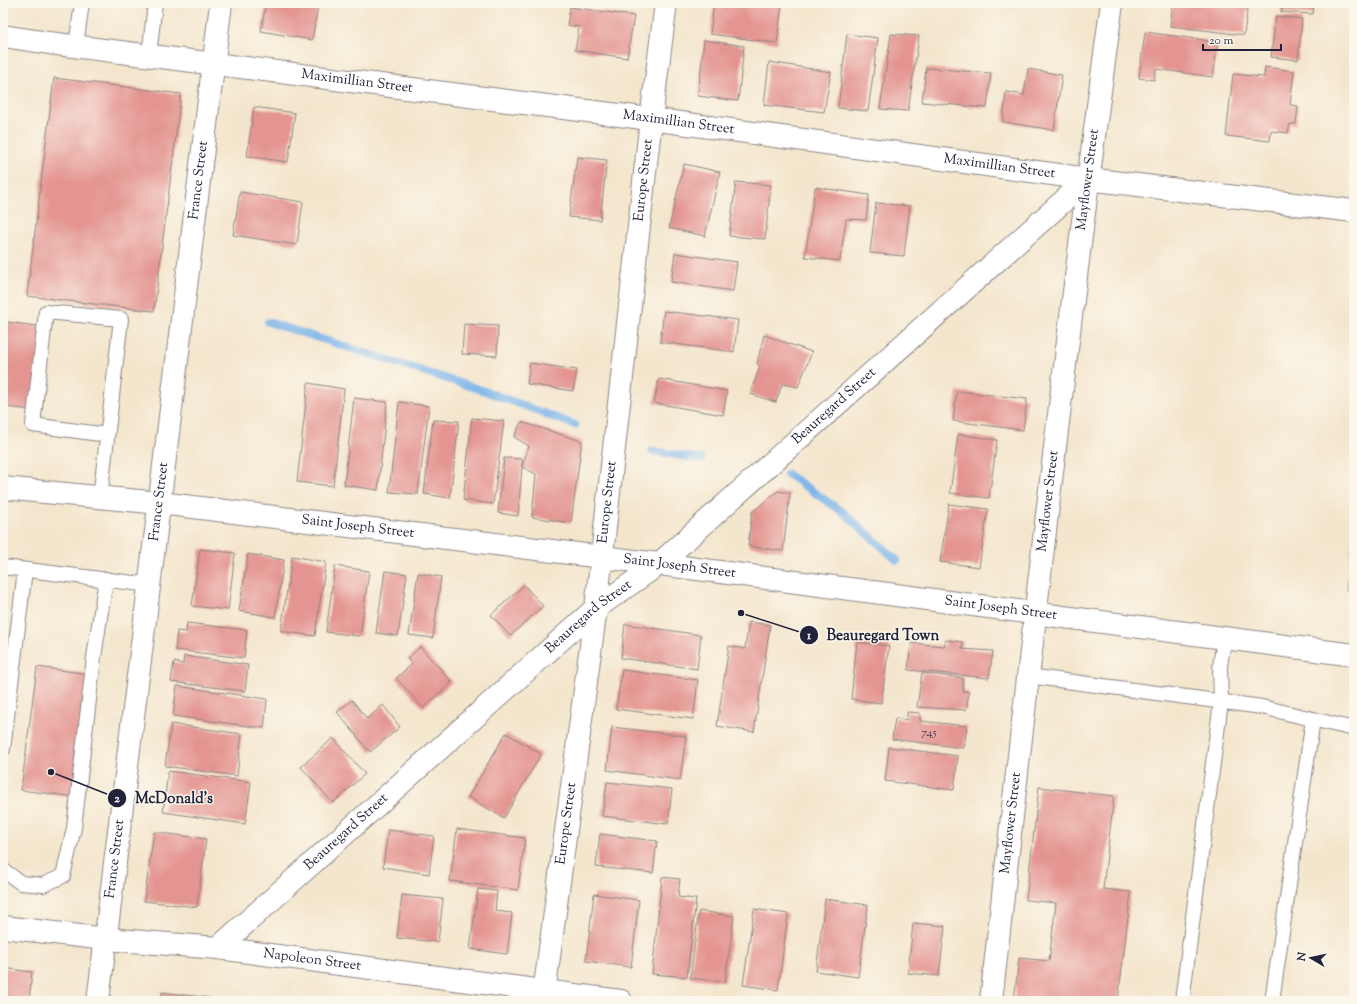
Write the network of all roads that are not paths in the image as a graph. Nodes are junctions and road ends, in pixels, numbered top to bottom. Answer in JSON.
{"nodes":[{"id":1,"x":82,"y":3,"type":"edge"},
{"id":2,"x":155,"y":3,"type":"edge"},
{"id":3,"x":221,"y":3,"type":"edge"},
{"id":4,"x":666,"y":3,"type":"edge"},
{"id":5,"x":1112,"y":3,"type":"edge"},
{"id":6,"x":3,"y":36,"type":"edge"},
{"id":7,"x":76,"y":46,"type":"junction"},
{"id":8,"x":149,"y":56,"type":"junction"},
{"id":9,"x":213,"y":64,"type":"junction"},
{"id":10,"x":651,"y":118,"type":"junction"},
{"id":11,"x":1088,"y":179,"type":"junction"},
{"id":12,"x":1354,"y":211,"type":"edge"},
{"id":13,"x":108,"y":435,"type":"junction"},
{"id":14,"x":3,"y":488,"type":"edge"},
{"id":15,"x":100,"y":498,"type":"junction"},
{"id":16,"x":160,"y":504,"type":"junction"},
{"id":17,"x":601,"y":558,"type":"junction"},
{"id":18,"x":659,"y":564,"type":"junction"},
{"id":19,"x":3,"y":567,"type":"edge"},
{"id":20,"x":25,"y":570,"type":"junction"},
{"id":21,"x":106,"y":580,"type":"junction"},
{"id":22,"x":150,"y":585,"type":"junction"},
{"id":23,"x":596,"y":608,"type":"junction"},
{"id":24,"x":1035,"y":613,"type":"junction"},
{"id":25,"x":1224,"y":638,"type":"junction"},
{"id":26,"x":1354,"y":655,"type":"edge"},
{"id":27,"x":1028,"y":676,"type":"junction"},
{"id":28,"x":1221,"y":702,"type":"junction"},
{"id":29,"x":1313,"y":719,"type":"junction"},
{"id":30,"x":1354,"y":729,"type":"edge"},
{"id":31,"x":3,"y":749,"type":"edge"},
{"id":32,"x":3,"y":870,"type":"edge"},
{"id":33,"x":3,"y":927,"type":"edge"},
{"id":34,"x":106,"y":939,"type":"junction"},
{"id":35,"x":218,"y":948,"type":"junction"},
{"id":36,"x":543,"y":996,"type":"edge"},
{"id":37,"x":98,"y":1001,"type":"edge"},
{"id":38,"x":621,"y":1001,"type":"edge"},
{"id":39,"x":990,"y":1001,"type":"edge"},
{"id":40,"x":1182,"y":1001,"type":"edge"},
{"id":41,"x":1272,"y":1001,"type":"edge"}],
"edges":[{"from":1,"to":7,"type":"lane"},
{"from":2,"to":8,"type":"lane"},
{"from":3,"to":9,"type":"street","name":"France Street"},
{"from":4,"to":10,"type":"street","name":"Europe Street"},
{"from":5,"to":11,"type":"street","name":"Mayflower Street"},
{"from":6,"to":7,"type":"street","name":"Maximillian Street"},
{"from":7,"to":8,"type":"street","name":"Maximillian Street"},
{"from":8,"to":9,"type":"street","name":"Maximillian Street"},
{"from":9,"to":10,"type":"street","name":"Maximillian Street"},
{"from":9,"to":16,"type":"street","name":"France Street"},
{"from":10,"to":11,"type":"street","name":"Maximillian Street"},
{"from":10,"to":17,"type":"street","name":"Europe Street"},
{"from":11,"to":12,"type":"street","name":"Maximillian Street"},
{"from":11,"to":18,"type":"street","name":"Beauregard Street"},
{"from":11,"to":24,"type":"street","name":"Mayflower Street"},
{"from":13,"to":13,"type":"lane"},
{"from":13,"to":15,"type":"lane"},
{"from":14,"to":15,"type":"street","name":"Saint Joseph Street"},
{"from":15,"to":16,"type":"street","name":"Saint Joseph Street"},
{"from":16,"to":17,"type":"street","name":"Saint Joseph Street"},
{"from":16,"to":22,"type":"street","name":"France Street"},
{"from":17,"to":18,"type":"street","name":"Saint Joseph Street"},
{"from":17,"to":23,"type":"street","name":"Europe Street"},
{"from":18,"to":23,"type":"street","name":"Beauregard Street"},
{"from":18,"to":24,"type":"street","name":"Saint Joseph Street"},
{"from":19,"to":20,"type":"lane"},
{"from":20,"to":21,"type":"lane"},
{"from":20,"to":31,"type":"lane"},
{"from":21,"to":22,"type":"lane"},
{"from":21,"to":32,"type":"lane"},
{"from":22,"to":34,"type":"street","name":"France Street"},
{"from":23,"to":35,"type":"street","name":"Beauregard Street"},
{"from":23,"to":36,"type":"street","name":"Europe Street"},
{"from":24,"to":25,"type":"street","name":"Saint Joseph Street"},
{"from":24,"to":27,"type":"street","name":"Mayflower Street"},
{"from":25,"to":26,"type":"street","name":"Saint Joseph Street"},
{"from":25,"to":28,"type":"lane"},
{"from":27,"to":28,"type":"lane"},
{"from":27,"to":39,"type":"street","name":"Mayflower Street"},
{"from":28,"to":29,"type":"lane"},
{"from":28,"to":40,"type":"lane"},
{"from":29,"to":30,"type":"lane"},
{"from":29,"to":41,"type":"lane"},
{"from":33,"to":34,"type":"street","name":"Napoleon Street"},
{"from":34,"to":35,"type":"street","name":"Napoleon Street"},
{"from":34,"to":37,"type":"street","name":"France Street"},
{"from":35,"to":36,"type":"street","name":"Napoleon Street"},
{"from":36,"to":38,"type":"street","name":"Napoleon Street"}]}
